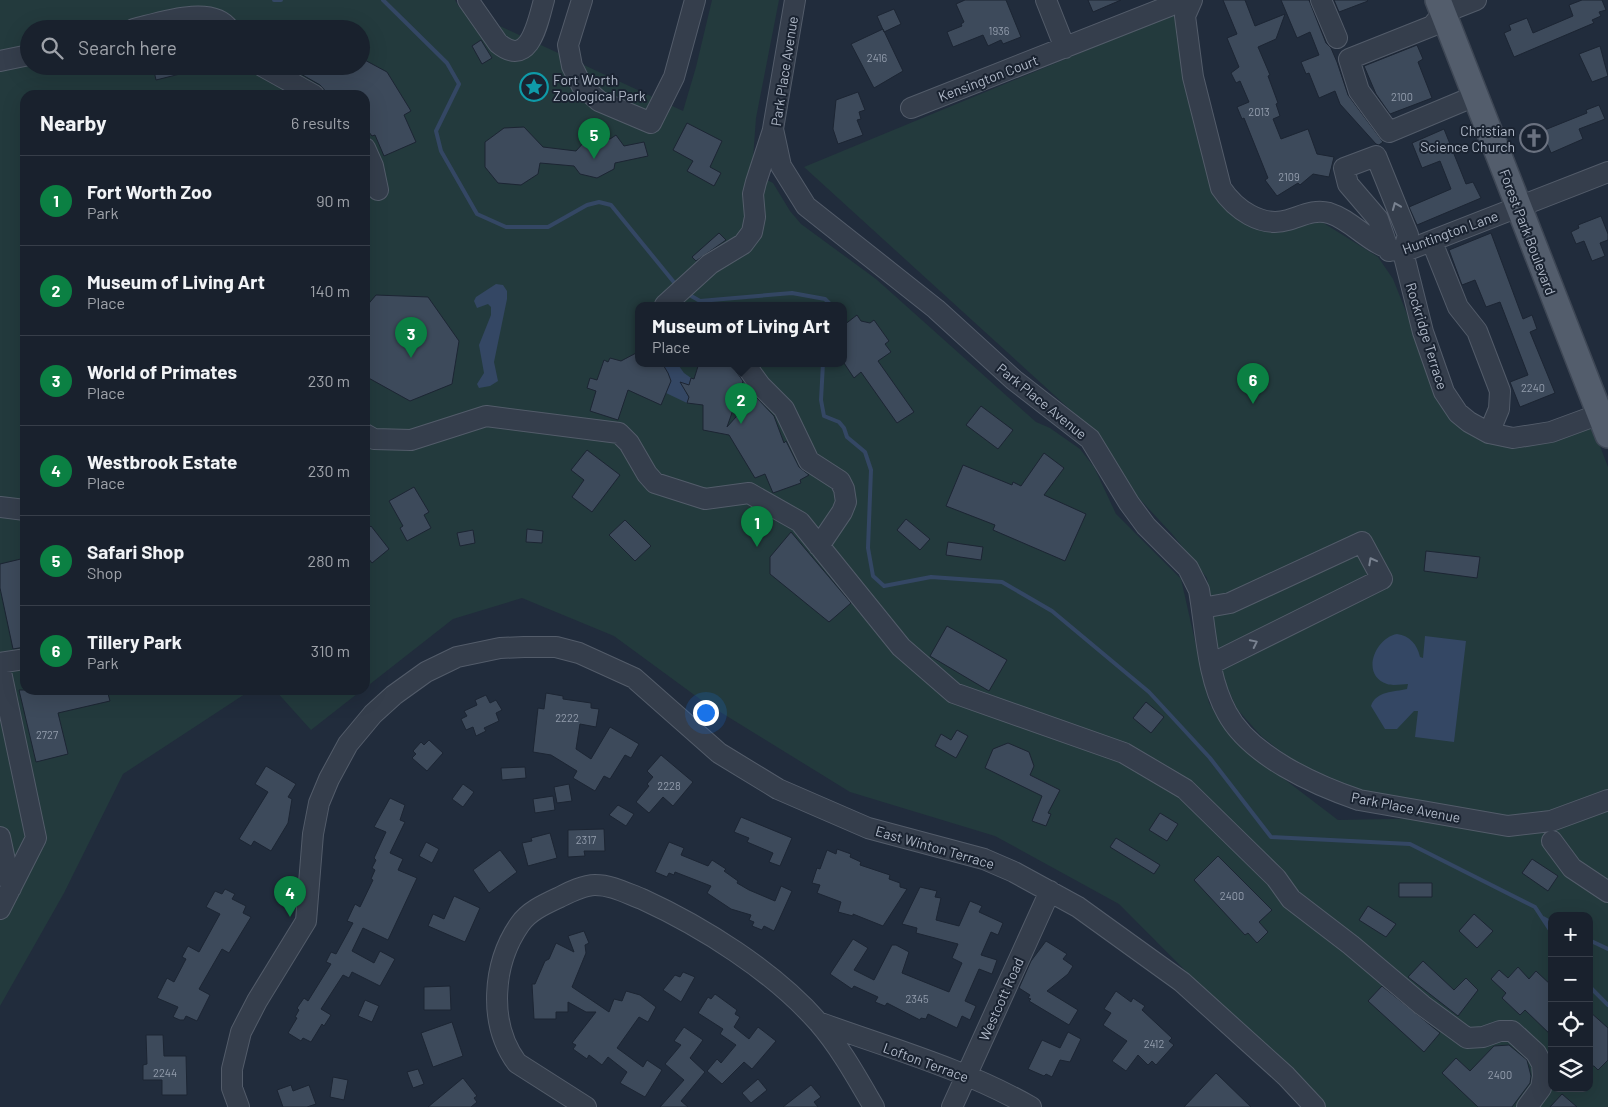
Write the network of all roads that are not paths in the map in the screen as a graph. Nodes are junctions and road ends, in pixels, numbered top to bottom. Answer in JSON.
{"nodes":[{"id":1,"x":468,"y":0,"type":"edge"},
{"id":2,"x":544,"y":0,"type":"edge"},
{"id":3,"x":582,"y":0,"type":"edge"},
{"id":4,"x":695,"y":0,"type":"edge"},
{"id":5,"x":795,"y":0,"type":"edge"},
{"id":6,"x":1046,"y":0,"type":"edge"},
{"id":7,"x":1179,"y":0,"type":"edge"},
{"id":8,"x":1192,"y":0,"type":"edge"},
{"id":9,"x":1321,"y":0,"type":"edge"},
{"id":10,"x":1476,"y":0,"type":"edge"},
{"id":11,"x":1440,"y":7,"type":"edge"},
{"id":12,"x":176,"y":20,"type":"edge"},
{"id":13,"x":221,"y":20,"type":"edge"},
{"id":14,"x":1338,"y":38,"type":"dead end"},
{"id":15,"x":1065,"y":48,"type":"junction"},
{"id":16,"x":20,"y":57,"type":"edge"},
{"id":17,"x":0,"y":61,"type":"edge"},
{"id":18,"x":278,"y":75,"type":"edge"},
{"id":19,"x":305,"y":90,"type":"edge"},
{"id":20,"x":1475,"y":96,"type":"junction"},
{"id":21,"x":911,"y":108,"type":"dead end"},
{"id":22,"x":773,"y":129,"type":"junction"},
{"id":23,"x":370,"y":159,"type":"edge"},
{"id":24,"x":1608,"y":172,"type":"edge"},
{"id":25,"x":378,"y":190,"type":"dead end"},
{"id":26,"x":1519,"y":207,"type":"junction"},
{"id":27,"x":1432,"y":242,"type":"junction"},
{"id":28,"x":1396,"y":252,"type":"junction"},
{"id":29,"x":668,"y":302,"type":"edge"},
{"id":30,"x":747,"y":367,"type":"edge"},
{"id":31,"x":1602,"y":410,"type":"edge"},
{"id":32,"x":1489,"y":433,"type":"junction"},
{"id":33,"x":370,"y":437,"type":"edge"},
{"id":34,"x":0,"y":507,"type":"edge"},
{"id":35,"x":20,"y":509,"type":"edge"},
{"id":36,"x":819,"y":546,"type":"junction"},
{"id":37,"x":1202,"y":608,"type":"junction"},
{"id":38,"x":20,"y":659,"type":"edge"},
{"id":39,"x":0,"y":663,"type":"edge"},
{"id":40,"x":1211,"y":664,"type":"junction"},
{"id":41,"x":0,"y":667,"type":"edge"},
{"id":42,"x":1608,"y":800,"type":"edge"},
{"id":43,"x":0,"y":838,"type":"edge"},
{"id":44,"x":1552,"y":840,"type":"dead end"},
{"id":45,"x":11,"y":888,"type":"junction"},
{"id":46,"x":1050,"y":891,"type":"junction"},
{"id":47,"x":1608,"y":892,"type":"edge"},
{"id":48,"x":0,"y":909,"type":"edge"},
{"id":49,"x":818,"y":1022,"type":"junction"},
{"id":50,"x":967,"y":1077,"type":"junction"},
{"id":51,"x":239,"y":1107,"type":"edge"},
{"id":52,"x":586,"y":1107,"type":"edge"},
{"id":53,"x":874,"y":1107,"type":"edge"},
{"id":54,"x":952,"y":1107,"type":"edge"},
{"id":55,"x":1031,"y":1107,"type":"edge"},
{"id":56,"x":1315,"y":1107,"type":"edge"},
{"id":57,"x":1527,"y":1107,"type":"edge"}],
"edges":[{"from":1,"to":2,"type":"street"},
{"from":3,"to":4,"type":"street"},
{"from":5,"to":22,"type":"street","name":"Park Place Avenue"},
{"from":6,"to":15,"type":"street"},
{"from":7,"to":15,"type":"street","name":"Kensington Court"},
{"from":8,"to":28,"type":"street","name":"Huntington Lane"},
{"from":9,"to":14,"type":"street"},
{"from":10,"to":11,"type":"street"},
{"from":11,"to":20,"type":"main road","name":"Forest Park Boulevard"},
{"from":11,"to":20,"type":"street"},
{"from":12,"to":13,"type":"street"},
{"from":15,"to":21,"type":"street","name":"Kensington Court"},
{"from":16,"to":17,"type":"street"},
{"from":18,"to":19,"type":"street"},
{"from":20,"to":26,"type":"main road","name":"Forest Park Boulevard"},
{"from":22,"to":29,"type":"street"},
{"from":22,"to":37,"type":"street","name":"Park Place Avenue"},
{"from":23,"to":25,"type":"street"},
{"from":24,"to":26,"type":"street","name":"Huntington Lane"},
{"from":26,"to":27,"type":"street","name":"Huntington Lane"},
{"from":26,"to":31,"type":"main road","name":"Forest Park Boulevard"},
{"from":27,"to":28,"type":"street","name":"Huntington Lane"},
{"from":27,"to":32,"type":"street"},
{"from":28,"to":32,"type":"street","name":"Rockridge Terrace"},
{"from":30,"to":36,"type":"street"},
{"from":31,"to":32,"type":"street","name":"Rockridge Terrace"},
{"from":33,"to":36,"type":"street"},
{"from":34,"to":35,"type":"street"},
{"from":36,"to":57,"type":"street"},
{"from":37,"to":40,"type":"street","name":"Park Place Avenue"},
{"from":40,"to":37,"type":"street","one_way":true},
{"from":38,"to":39,"type":"street"},
{"from":40,"to":42,"type":"street","name":"Park Place Avenue"},
{"from":41,"to":45,"type":"street"},
{"from":43,"to":45,"type":"street"},
{"from":44,"to":47,"type":"street"},
{"from":45,"to":48,"type":"street"},
{"from":46,"to":50,"type":"street","name":"Westcott Road"},
{"from":46,"to":51,"type":"street","name":"East Winton Terrace"},
{"from":46,"to":56,"type":"street","name":"East Winton Terrace"},
{"from":49,"to":50,"type":"street","name":"Lofton Terrace"},
{"from":49,"to":52,"type":"street"},
{"from":49,"to":53,"type":"street"},
{"from":50,"to":54,"type":"street","name":"Westcott Road"},
{"from":50,"to":55,"type":"street","name":"Lofton Terrace"}]}
